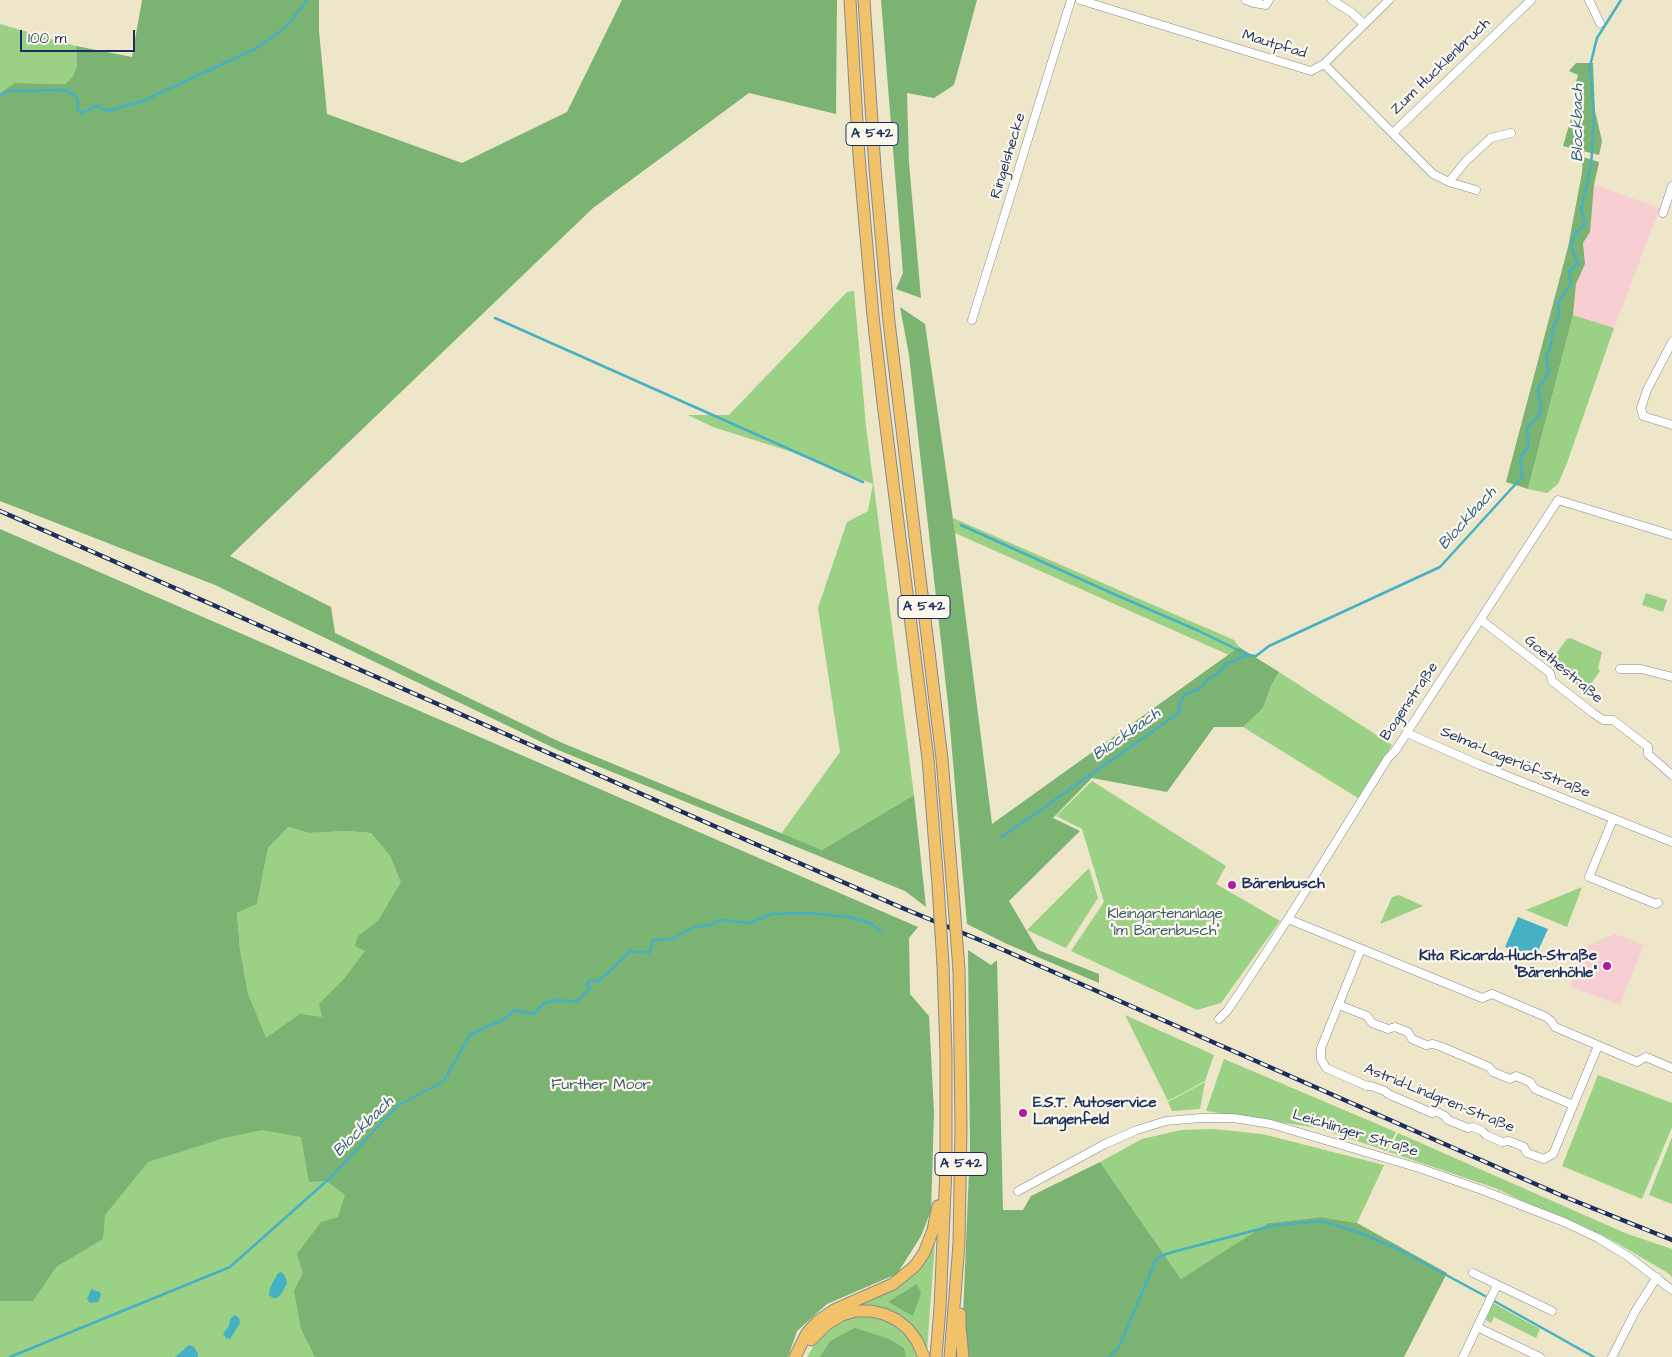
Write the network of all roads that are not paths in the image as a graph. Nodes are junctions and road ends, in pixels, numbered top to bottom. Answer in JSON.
{"nodes":[{"id":1,"x":850,"y":0,"type":"edge"},
{"id":2,"x":864,"y":0,"type":"edge"},
{"id":3,"x":1071,"y":0,"type":"edge"},
{"id":4,"x":1080,"y":0,"type":"edge"},
{"id":5,"x":1246,"y":0,"type":"edge"},
{"id":6,"x":1269,"y":0,"type":"edge"},
{"id":7,"x":1332,"y":0,"type":"edge"},
{"id":8,"x":1389,"y":0,"type":"edge"},
{"id":9,"x":1531,"y":0,"type":"edge"},
{"id":10,"x":1589,"y":0,"type":"edge"},
{"id":11,"x":1600,"y":23,"type":"dead end"},
{"id":12,"x":1364,"y":24,"type":"junction"},
{"id":13,"x":1324,"y":64,"type":"junction"},
{"id":14,"x":1393,"y":133,"type":"junction"},
{"id":15,"x":1511,"y":133,"type":"dead end"},
{"id":16,"x":1448,"y":182,"type":"junction"},
{"id":17,"x":1672,"y":186,"type":"edge"},
{"id":18,"x":1476,"y":190,"type":"dead end"},
{"id":19,"x":1664,"y":212,"type":"dead end"},
{"id":20,"x":972,"y":320,"type":"dead end"},
{"id":21,"x":1672,"y":342,"type":"edge"},
{"id":22,"x":1672,"y":425,"type":"edge"},
{"id":23,"x":1672,"y":535,"type":"edge"},
{"id":24,"x":1481,"y":620,"type":"junction"},
{"id":25,"x":1620,"y":669,"type":"dead end"},
{"id":26,"x":1672,"y":677,"type":"edge"},
{"id":27,"x":1407,"y":732,"type":"junction"},
{"id":28,"x":1672,"y":775,"type":"edge"},
{"id":29,"x":1613,"y":819,"type":"junction"},
{"id":30,"x":1672,"y":842,"type":"edge"},
{"id":31,"x":1658,"y":903,"type":"dead end"},
{"id":32,"x":1288,"y":919,"type":"junction"},
{"id":33,"x":1361,"y":949,"type":"junction"},
{"id":34,"x":1339,"y":1005,"type":"junction"},
{"id":35,"x":1219,"y":1020,"type":"dead end"},
{"id":36,"x":1598,"y":1046,"type":"junction"},
{"id":37,"x":1672,"y":1068,"type":"edge"},
{"id":38,"x":1573,"y":1104,"type":"junction"},
{"id":39,"x":946,"y":1168,"type":"junction"},
{"id":40,"x":1018,"y":1191,"type":"dead end"},
{"id":41,"x":959,"y":1244,"type":"junction"},
{"id":42,"x":1473,"y":1274,"type":"dead end"},
{"id":43,"x":1657,"y":1277,"type":"junction"},
{"id":44,"x":1497,"y":1285,"type":"junction"},
{"id":45,"x":1672,"y":1290,"type":"edge"},
{"id":46,"x":1552,"y":1311,"type":"dead end"},
{"id":47,"x":1477,"y":1327,"type":"junction"},
{"id":48,"x":795,"y":1357,"type":"edge"},
{"id":49,"x":803,"y":1357,"type":"edge"},
{"id":50,"x":924,"y":1357,"type":"edge"},
{"id":51,"x":936,"y":1357,"type":"edge"},
{"id":52,"x":950,"y":1357,"type":"edge"},
{"id":53,"x":963,"y":1357,"type":"edge"},
{"id":54,"x":1463,"y":1357,"type":"edge"},
{"id":55,"x":1540,"y":1357,"type":"edge"},
{"id":56,"x":1612,"y":1357,"type":"edge"}],
"edges":[{"from":1,"to":39,"type":"highway","number":"A 542","bridge":true},
{"from":2,"to":41,"type":"highway","number":"A 542","bridge":true},
{"from":3,"to":20,"type":"street","name":"Ringelshecke"},
{"from":4,"to":13,"type":"street","name":"Mautpfad"},
{"from":5,"to":6,"type":"street"},
{"from":7,"to":12,"type":"street"},
{"from":8,"to":12,"type":"street"},
{"from":9,"to":14,"type":"street","name":"Zum Hucklenbruch"},
{"from":10,"to":11,"type":"street"},
{"from":12,"to":13,"type":"street"},
{"from":13,"to":14,"type":"street","name":"Mautpfad"},
{"from":14,"to":16,"type":"street","name":"Mautpfad"},
{"from":15,"to":16,"type":"street"},
{"from":16,"to":18,"type":"street","name":"Mautpfad"},
{"from":17,"to":19,"type":"street"},
{"from":21,"to":22,"type":"street"},
{"from":23,"to":24,"type":"street","name":"Bogenstraße"},
{"from":24,"to":27,"type":"street","name":"Bogenstraße"},
{"from":24,"to":28,"type":"street","name":"Goethestraße"},
{"from":25,"to":26,"type":"street"},
{"from":27,"to":29,"type":"street","name":"Selma-Lagerlöf-Straße"},
{"from":27,"to":32,"type":"street","name":"Bogenstraße"},
{"from":29,"to":30,"type":"street","name":"Selma-Lagerlöf-Straße"},
{"from":29,"to":31,"type":"street"},
{"from":32,"to":33,"type":"street"},
{"from":32,"to":35,"type":"street","name":"Bogenstraße"},
{"from":33,"to":34,"type":"street","name":"Astrid-Lindgren-Straße"},
{"from":33,"to":36,"type":"street"},
{"from":34,"to":38,"type":"street"},
{"from":34,"to":38,"type":"street","name":"Astrid-Lindgren-Straße"},
{"from":36,"to":37,"type":"street"},
{"from":36,"to":38,"type":"street","name":"Astrid-Lindgren-Straße"},
{"from":39,"to":48,"type":"highway"},
{"from":39,"to":51,"type":"highway","number":"A 542"},
{"from":40,"to":43,"type":"street","name":"Leichlinger Straße"},
{"from":41,"to":52,"type":"highway","number":"A 542"},
{"from":41,"to":53,"type":"highway"},
{"from":42,"to":44,"type":"street"},
{"from":43,"to":45,"type":"street","name":"Leichlinger Straße"},
{"from":43,"to":56,"type":"street"},
{"from":44,"to":46,"type":"street"},
{"from":44,"to":47,"type":"street"},
{"from":47,"to":54,"type":"street"},
{"from":47,"to":55,"type":"street"},
{"from":49,"to":50,"type":"highway"}]}
